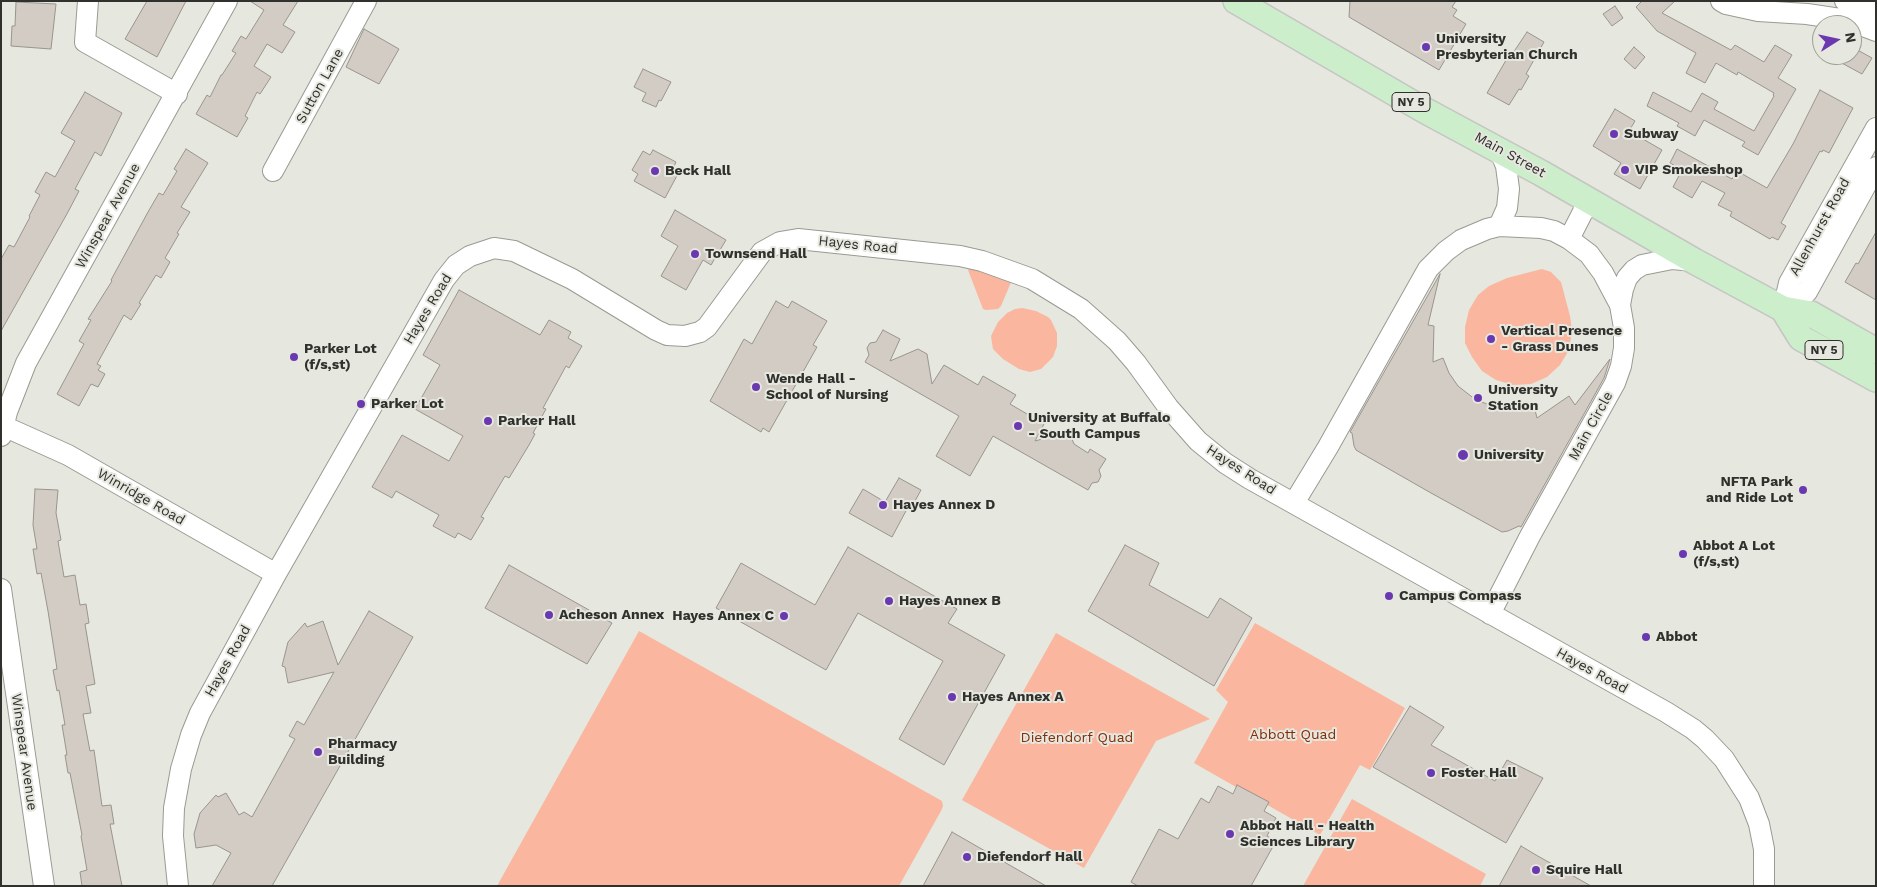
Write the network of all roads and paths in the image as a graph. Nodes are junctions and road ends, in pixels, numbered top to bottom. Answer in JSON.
{"nodes":[{"id":1,"x":88,"y":1,"type":"edge"},
{"id":2,"x":227,"y":1,"type":"edge"},
{"id":3,"x":366,"y":1,"type":"edge"},
{"id":4,"x":1236,"y":1,"type":"edge"},
{"id":5,"x":1721,"y":1,"type":"edge"},
{"id":6,"x":1846,"y":1,"type":"edge"},
{"id":7,"x":1795,"y":7,"type":"edge"},
{"id":8,"x":1876,"y":10,"type":"edge"},
{"id":9,"x":1876,"y":31,"type":"edge"},
{"id":10,"x":177,"y":94,"type":"junction"},
{"id":11,"x":1876,"y":128,"type":"edge"},
{"id":12,"x":1499,"y":149,"type":"junction"},
{"id":13,"x":1876,"y":167,"type":"edge"},
{"id":14,"x":273,"y":171,"type":"dead end"},
{"id":15,"x":1589,"y":200,"type":"junction"},
{"id":16,"x":1499,"y":226,"type":"junction"},
{"id":17,"x":1569,"y":238,"type":"junction"},
{"id":18,"x":1694,"y":261,"type":"junction"},
{"id":19,"x":1620,"y":305,"type":"junction"},
{"id":20,"x":1783,"y":309,"type":"junction"},
{"id":21,"x":1876,"y":351,"type":"edge"},
{"id":22,"x":1876,"y":380,"type":"edge"},
{"id":23,"x":2,"y":429,"type":"edge"},
{"id":24,"x":1294,"y":503,"type":"junction"},
{"id":25,"x":276,"y":574,"type":"junction"},
{"id":26,"x":1,"y":589,"type":"edge"},
{"id":27,"x":1490,"y":614,"type":"junction"},
{"id":28,"x":44,"y":886,"type":"edge"},
{"id":29,"x":178,"y":886,"type":"edge"},
{"id":30,"x":1764,"y":886,"type":"edge"}],
"edges":[{"from":1,"to":10,"type":"street"},
{"from":2,"to":10,"type":"street","name":"Winspear Avenue"},
{"from":3,"to":14,"type":"street","name":"Sutton Lane"},
{"from":4,"to":12,"type":"main road","name":"Main Street","number":"NY 5"},
{"from":5,"to":7,"type":"street"},
{"from":6,"to":8,"type":"street"},
{"from":7,"to":9,"type":"street"},
{"from":10,"to":23,"type":"street","name":"Winspear Avenue"},
{"from":11,"to":20,"type":"street","name":"Allenhurst Road"},
{"from":12,"to":15,"type":"main road","name":"Main Street","number":"NY 5"},
{"from":12,"to":16,"type":"street"},
{"from":13,"to":20,"type":"street","name":"Allenhurst Road"},
{"from":15,"to":17,"type":"street"},
{"from":15,"to":18,"type":"main road","name":"Main Street","number":"NY 5"},
{"from":16,"to":17,"type":"street","name":"Main Circle"},
{"from":16,"to":24,"type":"street","name":"Main Circle"},
{"from":17,"to":19,"type":"street","name":"Main Circle"},
{"from":18,"to":19,"type":"street"},
{"from":18,"to":20,"type":"main road","name":"Main Street","number":"NY 5"},
{"from":19,"to":27,"type":"street","name":"Main Circle"},
{"from":20,"to":21,"type":"main road","name":"Main Street","number":"NY 5"},
{"from":20,"to":22,"type":"main road","name":"Main Street","number":"NY 5"},
{"from":23,"to":25,"type":"street","name":"Winridge Road"},
{"from":24,"to":25,"type":"street","name":"Hayes Road"},
{"from":24,"to":27,"type":"street","name":"Hayes Road"},
{"from":25,"to":29,"type":"street","name":"Hayes Road"},
{"from":26,"to":28,"type":"street","name":"Winspear Avenue"},
{"from":27,"to":30,"type":"street","name":"Hayes Road"}]}
